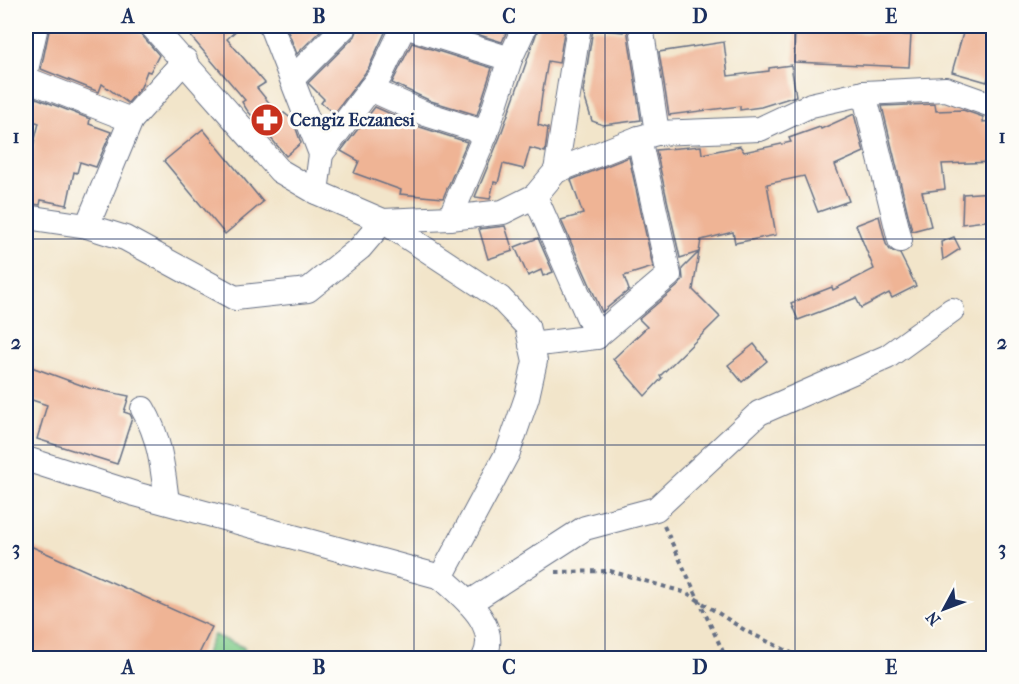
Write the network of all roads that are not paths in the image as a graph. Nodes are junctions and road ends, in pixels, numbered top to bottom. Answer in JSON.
{"nodes":[{"id":1,"x":36,"y":26,"type":"edge"},
{"id":2,"x":152,"y":26,"type":"edge"},
{"id":3,"x":271,"y":26,"type":"edge"},
{"id":4,"x":345,"y":26,"type":"edge"},
{"id":5,"x":405,"y":26,"type":"edge"},
{"id":6,"x":525,"y":26,"type":"edge"},
{"id":7,"x":579,"y":26,"type":"edge"},
{"id":8,"x":641,"y":26,"type":"edge"},
{"id":9,"x":510,"y":59,"type":"junction"},
{"id":10,"x":186,"y":60,"type":"junction"},
{"id":11,"x":26,"y":70,"type":"edge"},
{"id":12,"x":293,"y":78,"type":"junction"},
{"id":13,"x":26,"y":79,"type":"edge"},
{"id":14,"x":370,"y":89,"type":"junction"},
{"id":15,"x":864,"y":93,"type":"junction"},
{"id":16,"x":993,"y":106,"type":"edge"},
{"id":17,"x":131,"y":120,"type":"junction"},
{"id":18,"x":486,"y":133,"type":"junction"},
{"id":19,"x":648,"y":136,"type":"junction"},
{"id":20,"x":321,"y":154,"type":"junction"},
{"id":21,"x":556,"y":171,"type":"junction"},
{"id":22,"x":316,"y":192,"type":"junction"},
{"id":23,"x":535,"y":196,"type":"junction"},
{"id":24,"x":26,"y":217,"type":"edge"},
{"id":25,"x":450,"y":218,"type":"junction"},
{"id":26,"x":384,"y":221,"type":"junction"},
{"id":27,"x":87,"y":226,"type":"junction"},
{"id":28,"x":900,"y":240,"type":"dead end"},
{"id":29,"x":952,"y":310,"type":"dead end"},
{"id":30,"x":597,"y":337,"type":"junction"},
{"id":31,"x":531,"y":345,"type":"junction"},
{"id":32,"x":143,"y":409,"type":"dead end"},
{"id":33,"x":26,"y":459,"type":"edge"},
{"id":34,"x":167,"y":502,"type":"junction"},
{"id":35,"x":516,"y":572,"type":"dead end"},
{"id":36,"x":441,"y":577,"type":"junction"},
{"id":37,"x":469,"y":603,"type":"junction"},
{"id":38,"x":484,"y":658,"type":"edge"}],
"edges":[{"from":1,"to":11,"type":"street"},
{"from":2,"to":10,"type":"street"},
{"from":3,"to":12,"type":"street"},
{"from":4,"to":12,"type":"street"},
{"from":5,"to":9,"type":"street"},
{"from":5,"to":14,"type":"street"},
{"from":6,"to":9,"type":"street"},
{"from":7,"to":21,"type":"street"},
{"from":8,"to":19,"type":"street"},
{"from":9,"to":18,"type":"street"},
{"from":10,"to":17,"type":"street"},
{"from":10,"to":22,"type":"street"},
{"from":12,"to":20,"type":"street"},
{"from":13,"to":17,"type":"street"},
{"from":14,"to":18,"type":"street"},
{"from":14,"to":20,"type":"street"},
{"from":15,"to":16,"type":"street"},
{"from":15,"to":19,"type":"street"},
{"from":15,"to":28,"type":"street"},
{"from":17,"to":27,"type":"street"},
{"from":18,"to":25,"type":"street"},
{"from":19,"to":21,"type":"street"},
{"from":19,"to":30,"type":"street"},
{"from":20,"to":22,"type":"street"},
{"from":21,"to":23,"type":"street"},
{"from":22,"to":26,"type":"street"},
{"from":23,"to":25,"type":"street"},
{"from":23,"to":30,"type":"street"},
{"from":24,"to":27,"type":"street"},
{"from":25,"to":26,"type":"street"},
{"from":26,"to":27,"type":"street"},
{"from":26,"to":31,"type":"street"},
{"from":29,"to":37,"type":"street"},
{"from":30,"to":31,"type":"street"},
{"from":31,"to":36,"type":"street"},
{"from":32,"to":34,"type":"street"},
{"from":33,"to":34,"type":"street"},
{"from":34,"to":36,"type":"street"},
{"from":35,"to":37,"type":"street"},
{"from":36,"to":37,"type":"street"},
{"from":37,"to":38,"type":"street"}]}
